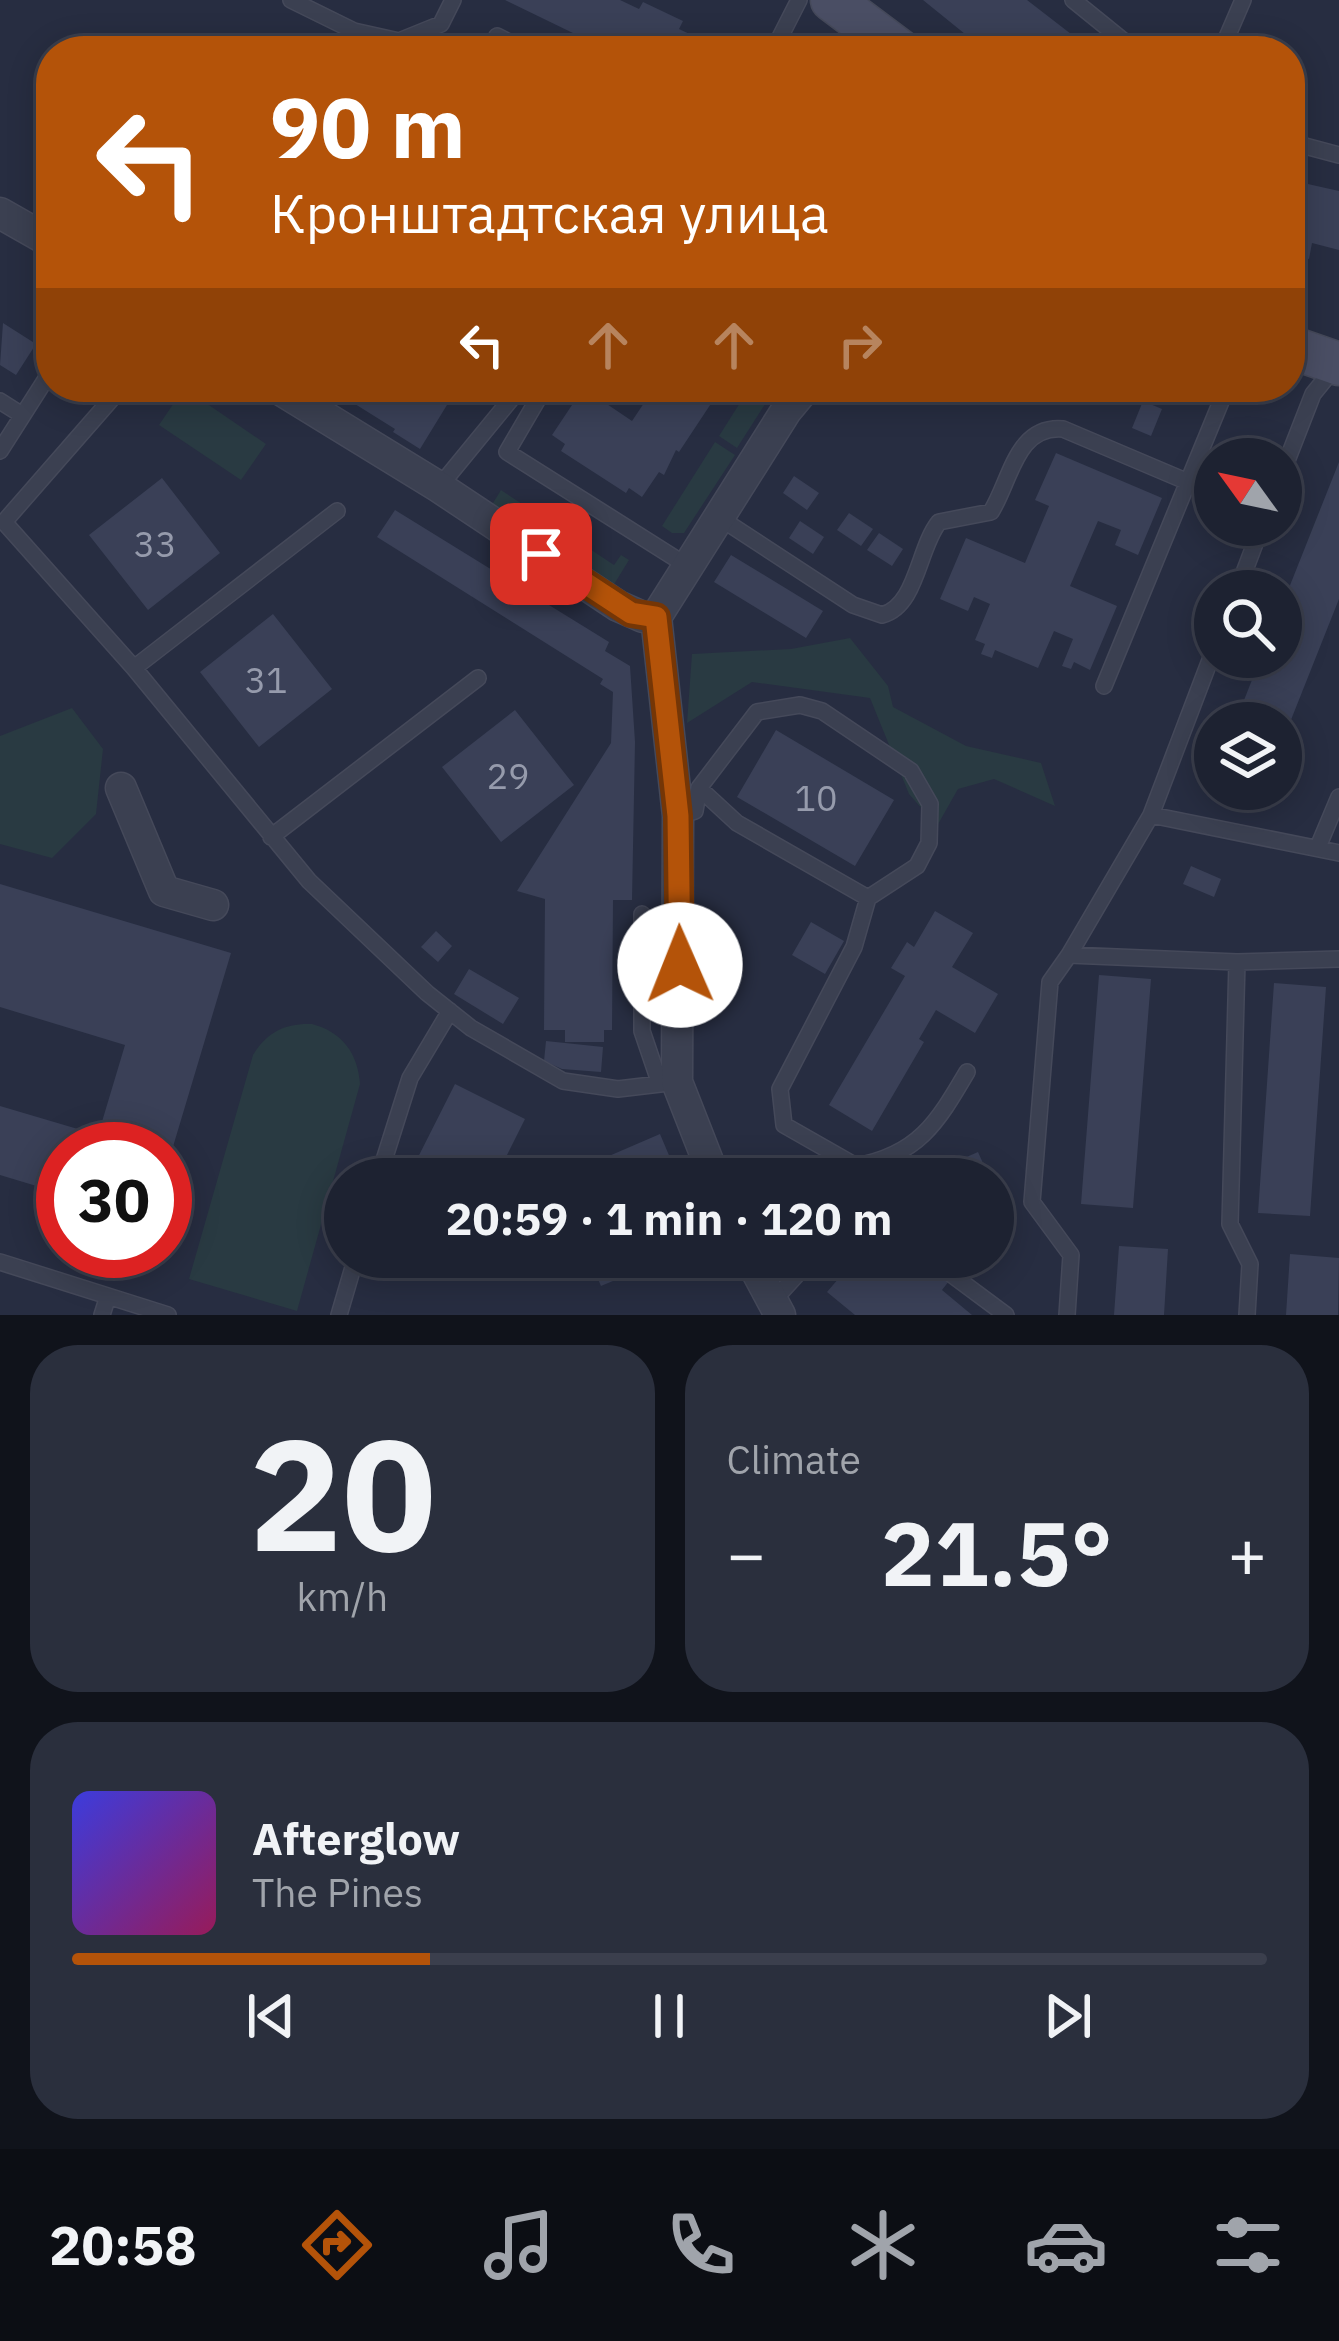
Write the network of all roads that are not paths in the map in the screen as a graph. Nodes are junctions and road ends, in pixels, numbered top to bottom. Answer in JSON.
{"nodes":[{"id":1,"x":291,"y":0,"type":"edge"},
{"id":2,"x":431,"y":0,"type":"edge"},
{"id":3,"x":799,"y":0,"type":"edge"},
{"id":4,"x":832,"y":0,"type":"edge"},
{"id":5,"x":1073,"y":0,"type":"edge"},
{"id":6,"x":1244,"y":0,"type":"edge"},
{"id":7,"x":451,"y":4,"type":"edge"},
{"id":8,"x":376,"y":36,"type":"edge"},
{"id":9,"x":411,"y":36,"type":"edge"},
{"id":10,"x":786,"y":36,"type":"edge"},
{"id":11,"x":871,"y":36,"type":"edge"},
{"id":12,"x":1117,"y":36,"type":"edge"},
{"id":13,"x":1228,"y":36,"type":"edge"},
{"id":14,"x":1305,"y":146,"type":"edge"},
{"id":15,"x":1339,"y":155,"type":"edge"},
{"id":16,"x":0,"y":213,"type":"edge"},
{"id":17,"x":36,"y":233,"type":"edge"},
{"id":18,"x":1305,"y":352,"type":"edge"},
{"id":19,"x":1339,"y":364,"type":"edge"},
{"id":20,"x":36,"y":393,"type":"edge"},
{"id":21,"x":0,"y":401,"type":"edge"},
{"id":22,"x":109,"y":402,"type":"edge"},
{"id":23,"x":300,"y":402,"type":"edge"},
{"id":24,"x":508,"y":402,"type":"edge"},
{"id":25,"x":536,"y":402,"type":"edge"},
{"id":26,"x":794,"y":402,"type":"edge"},
{"id":27,"x":1221,"y":402,"type":"edge"},
{"id":28,"x":22,"y":415,"type":"junction"},
{"id":29,"x":1296,"y":438,"type":"edge"},
{"id":30,"x":0,"y":451,"type":"edge"},
{"id":31,"x":1188,"y":482,"type":"junction"},
{"id":32,"x":439,"y":487,"type":"junction"},
{"id":33,"x":337,"y":511,"type":"dead end"},
{"id":34,"x":720,"y":518,"type":"junction"},
{"id":35,"x":2,"y":525,"type":"edge"},
{"id":36,"x":689,"y":567,"type":"junction"},
{"id":37,"x":656,"y":617,"type":"junction"},
{"id":38,"x":134,"y":668,"type":"junction"},
{"id":39,"x":478,"y":678,"type":"dead end"},
{"id":40,"x":1203,"y":678,"type":"edge"},
{"id":41,"x":1104,"y":686,"type":"dead end"},
{"id":42,"x":121,"y":788,"type":"dead end"},
{"id":43,"x":699,"y":788,"type":"junction"},
{"id":44,"x":1339,"y":796,"type":"edge"},
{"id":45,"x":1151,"y":814,"type":"junction"},
{"id":46,"x":678,"y":816,"type":"junction"},
{"id":47,"x":271,"y":837,"type":"junction"},
{"id":48,"x":1318,"y":848,"type":"junction"},
{"id":49,"x":1339,"y":853,"type":"edge"},
{"id":50,"x":868,"y":898,"type":"junction"},
{"id":51,"x":213,"y":905,"type":"dead end"},
{"id":52,"x":642,"y":914,"type":"dead end"},
{"id":53,"x":1069,"y":955,"type":"junction"},
{"id":54,"x":1339,"y":959,"type":"edge"},
{"id":55,"x":1237,"y":962,"type":"junction"},
{"id":56,"x":450,"y":1011,"type":"junction"},
{"id":57,"x":967,"y":1072,"type":"dead end"},
{"id":58,"x":669,"y":1083,"type":"junction"},
{"id":59,"x":385,"y":1158,"type":"edge"},
{"id":60,"x":706,"y":1158,"type":"edge"},
{"id":61,"x":0,"y":1262,"type":"edge"},
{"id":62,"x":350,"y":1278,"type":"edge"},
{"id":63,"x":760,"y":1278,"type":"edge"},
{"id":64,"x":798,"y":1278,"type":"edge"},
{"id":65,"x":956,"y":1278,"type":"edge"},
{"id":66,"x":108,"y":1296,"type":"junction"},
{"id":67,"x":776,"y":1308,"type":"edge"},
{"id":68,"x":102,"y":1315,"type":"edge"},
{"id":69,"x":168,"y":1315,"type":"edge"},
{"id":70,"x":339,"y":1315,"type":"edge"},
{"id":71,"x":1006,"y":1315,"type":"edge"},
{"id":72,"x":1067,"y":1315,"type":"edge"},
{"id":73,"x":1247,"y":1315,"type":"edge"}],
"edges":[{"from":1,"to":8,"type":"lane"},
{"from":2,"to":7,"type":"lane"},
{"from":3,"to":10,"type":"lane"},
{"from":4,"to":11,"type":"main road"},
{"from":5,"to":12,"type":"lane"},
{"from":6,"to":13,"type":"lane"},
{"from":7,"to":9,"type":"lane"},
{"from":14,"to":15,"type":"lane"},
{"from":16,"to":17,"type":"street"},
{"from":18,"to":19,"type":"main road"},
{"from":19,"to":29,"type":"lane"},
{"from":20,"to":28,"type":"lane"},
{"from":21,"to":28,"type":"lane"},
{"from":22,"to":35,"type":"lane"},
{"from":23,"to":32,"type":"street"},
{"from":24,"to":32,"type":"lane"},
{"from":25,"to":36,"type":"lane"},
{"from":26,"to":34,"type":"street"},
{"from":27,"to":31,"type":"lane"},
{"from":28,"to":30,"type":"lane"},
{"from":31,"to":34,"type":"lane"},
{"from":31,"to":41,"type":"lane"},
{"from":32,"to":37,"type":"street"},
{"from":33,"to":38,"type":"lane"},
{"from":34,"to":36,"type":"street"},
{"from":35,"to":38,"type":"lane"},
{"from":36,"to":37,"type":"street"},
{"from":37,"to":46,"type":"street"},
{"from":38,"to":47,"type":"lane"},
{"from":39,"to":47,"type":"lane"},
{"from":40,"to":45,"type":"lane"},
{"from":42,"to":51,"type":"street"},
{"from":43,"to":46,"type":"lane"},
{"from":43,"to":50,"type":"lane"},
{"from":43,"to":50,"type":"lane"},
{"from":44,"to":48,"type":"lane"},
{"from":45,"to":48,"type":"lane"},
{"from":45,"to":53,"type":"lane"},
{"from":46,"to":58,"type":"street"},
{"from":47,"to":56,"type":"lane"},
{"from":48,"to":49,"type":"lane"},
{"from":50,"to":57,"type":"lane"},
{"from":52,"to":58,"type":"lane"},
{"from":53,"to":55,"type":"lane"},
{"from":53,"to":72,"type":"lane"},
{"from":54,"to":55,"type":"lane"},
{"from":55,"to":73,"type":"lane"},
{"from":56,"to":58,"type":"lane"},
{"from":56,"to":59,"type":"lane"},
{"from":58,"to":60,"type":"street"},
{"from":61,"to":66,"type":"lane"},
{"from":62,"to":70,"type":"lane"},
{"from":63,"to":67,"type":"street"},
{"from":64,"to":67,"type":"lane"},
{"from":65,"to":71,"type":"lane"},
{"from":66,"to":68,"type":"lane"},
{"from":66,"to":69,"type":"lane"}]}
